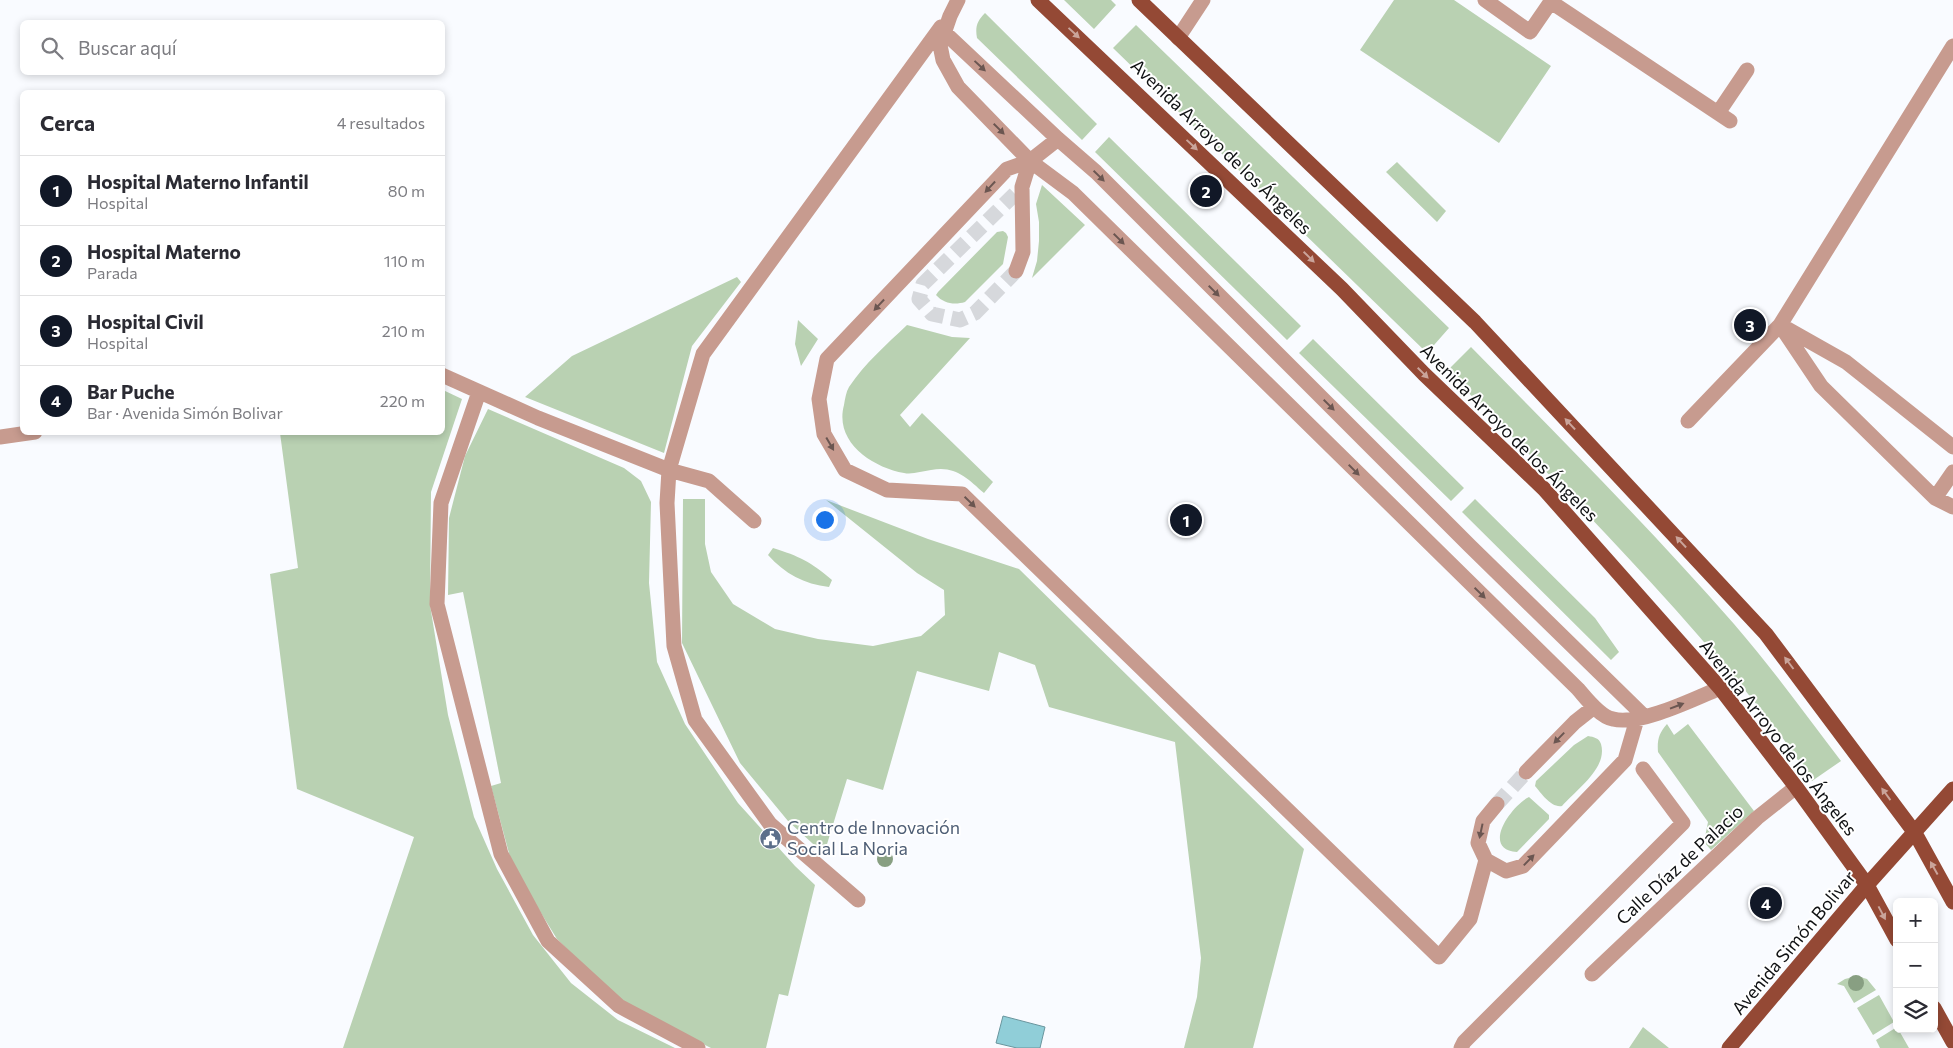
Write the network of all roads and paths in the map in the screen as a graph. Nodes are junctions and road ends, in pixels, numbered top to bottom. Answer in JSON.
{"nodes":[{"id":1,"x":958,"y":0,"type":"edge"},
{"id":2,"x":1038,"y":0,"type":"edge"},
{"id":3,"x":1139,"y":0,"type":"edge"},
{"id":4,"x":1203,"y":0,"type":"edge"},
{"id":5,"x":1485,"y":0,"type":"edge"},
{"id":6,"x":1551,"y":1,"type":"edge"},
{"id":7,"x":950,"y":16,"type":"junction"},
{"id":8,"x":944,"y":32,"type":"junction"},
{"id":9,"x":1178,"y":38,"type":"junction"},
{"id":10,"x":1953,"y":46,"type":"edge"},
{"id":11,"x":1746,"y":70,"type":"dead end"},
{"id":12,"x":1058,"y":140,"type":"junction"},
{"id":13,"x":1030,"y":161,"type":"junction"},
{"id":14,"x":1016,"y":271,"type":"tunnel mouth"},
{"id":15,"x":1780,"y":325,"type":"junction"},
{"id":16,"x":445,"y":376,"type":"edge"},
{"id":17,"x":480,"y":392,"type":"junction"},
{"id":18,"x":1688,"y":421,"type":"dead end"},
{"id":19,"x":20,"y":434,"type":"edge"},
{"id":20,"x":0,"y":436,"type":"edge"},
{"id":21,"x":1953,"y":447,"type":"edge"},
{"id":22,"x":669,"y":470,"type":"junction"},
{"id":23,"x":1953,"y":472,"type":"edge"},
{"id":24,"x":1936,"y":498,"type":"junction"},
{"id":25,"x":1953,"y":508,"type":"edge"},
{"id":26,"x":754,"y":521,"type":"dead end"},
{"id":27,"x":1720,"y":688,"type":"junction"},
{"id":28,"x":1594,"y":707,"type":"junction"},
{"id":29,"x":1641,"y":718,"type":"junction"},
{"id":30,"x":1643,"y":769,"type":"dead end"},
{"id":31,"x":1526,"y":772,"type":"tunnel mouth"},
{"id":32,"x":1796,"y":787,"type":"junction"},
{"id":33,"x":1953,"y":790,"type":"edge"},
{"id":34,"x":1497,"y":804,"type":"tunnel mouth"},
{"id":35,"x":1915,"y":833,"type":"junction"},
{"id":36,"x":1486,"y":860,"type":"junction"},
{"id":37,"x":1867,"y":885,"type":"junction"},
{"id":38,"x":858,"y":900,"type":"dead end"},
{"id":39,"x":1953,"y":902,"type":"edge"},
{"id":40,"x":1893,"y":933,"type":"edge"},
{"id":41,"x":1592,"y":974,"type":"dead end"},
{"id":42,"x":1938,"y":1015,"type":"edge"},
{"id":43,"x":1953,"y":1042,"type":"edge"},
{"id":44,"x":698,"y":1048,"type":"edge"},
{"id":45,"x":1461,"y":1048,"type":"edge"},
{"id":46,"x":1729,"y":1048,"type":"edge"}],
"edges":[{"from":1,"to":7,"type":"street"},
{"from":2,"to":27,"type":"main road","name":"Avenida Arroyo de los Ángeles","one_way":true},
{"from":3,"to":9,"type":"main road"},
{"from":4,"to":9,"type":"street"},
{"from":5,"to":6,"type":"street"},
{"from":6,"to":11,"type":"street"},
{"from":7,"to":8,"type":"street"},
{"from":7,"to":22,"type":"street"},
{"from":8,"to":12,"type":"street","one_way":true},
{"from":8,"to":13,"type":"street","one_way":true},
{"from":35,"to":9,"type":"main road","one_way":true},
{"from":10,"to":15,"type":"street"},
{"from":12,"to":13,"type":"street"},
{"from":12,"to":29,"type":"street","one_way":true},
{"from":13,"to":14,"type":"street"},
{"from":13,"to":28,"type":"street","one_way":true},
{"from":13,"to":36,"type":"street","one_way":true},
{"from":15,"to":18,"type":"street"},
{"from":15,"to":21,"type":"street"},
{"from":15,"to":24,"type":"street"},
{"from":16,"to":17,"type":"street"},
{"from":17,"to":22,"type":"street"},
{"from":17,"to":44,"type":"street"},
{"from":19,"to":20,"type":"street"},
{"from":22,"to":26,"type":"street"},
{"from":22,"to":38,"type":"street"},
{"from":23,"to":24,"type":"street"},
{"from":24,"to":25,"type":"street"},
{"from":29,"to":27,"type":"street","one_way":true},
{"from":27,"to":32,"type":"main road","name":"Avenida Arroyo de los Ángeles"},
{"from":28,"to":29,"type":"street"},
{"from":28,"to":31,"type":"street","one_way":true},
{"from":36,"to":29,"type":"street","one_way":true},
{"from":30,"to":45,"type":"street"},
{"from":32,"to":37,"type":"main road","name":"Avenida Arroyo de los Ángeles"},
{"from":32,"to":41,"type":"street","name":"Calle Díaz de Palacio"},
{"from":33,"to":35,"type":"main road","name":"Avenida Simón Bolivar"},
{"from":34,"to":36,"type":"street","one_way":true},
{"from":35,"to":37,"type":"main road","name":"Avenida Simón Bolivar"},
{"from":39,"to":35,"type":"main road","one_way":true},
{"from":37,"to":40,"type":"main road","name":"Avenida Arroyo de los Ángeles","one_way":true},
{"from":37,"to":46,"type":"main road","name":"Avenida Simón Bolivar"},
{"from":42,"to":43,"type":"main road"}]}
